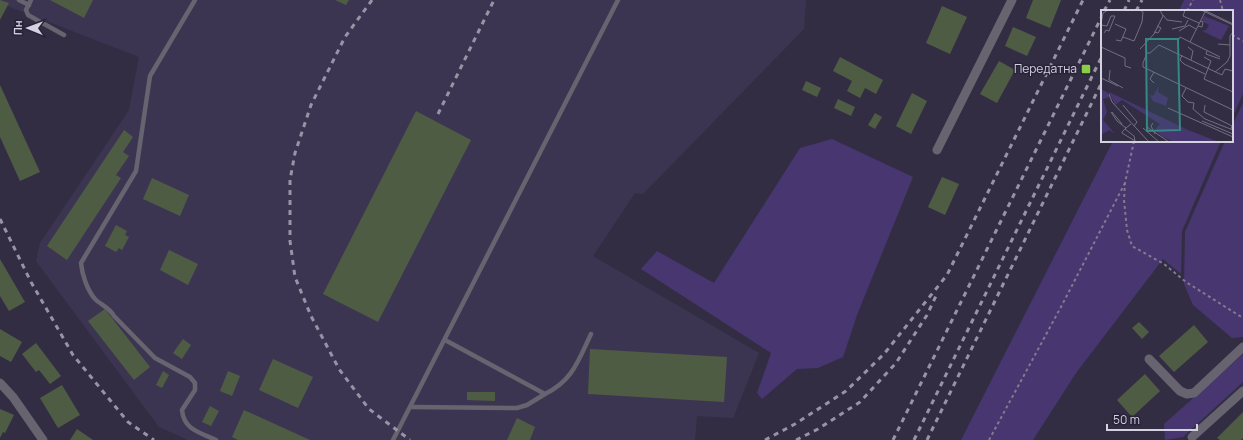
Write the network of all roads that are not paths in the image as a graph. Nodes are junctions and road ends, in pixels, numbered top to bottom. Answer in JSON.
{"nodes":[{"id":1,"x":18,"y":0,"type":"edge"},
{"id":2,"x":31,"y":0,"type":"edge"},
{"id":3,"x":195,"y":0,"type":"edge"},
{"id":4,"x":618,"y":0,"type":"edge"},
{"id":5,"x":1012,"y":0,"type":"edge"},
{"id":6,"x":29,"y":5,"type":"junction"},
{"id":7,"x":64,"y":35,"type":"dead end"},
{"id":8,"x":937,"y":150,"type":"dead end"},
{"id":9,"x":591,"y":334,"type":"dead end"},
{"id":10,"x":445,"y":340,"type":"junction"},
{"id":11,"x":1243,"y":347,"type":"edge"},
{"id":12,"x":1149,"y":359,"type":"dead end"},
{"id":13,"x":0,"y":383,"type":"edge"},
{"id":14,"x":1243,"y":391,"type":"edge"},
{"id":15,"x":545,"y":394,"type":"junction"},
{"id":16,"x":411,"y":407,"type":"junction"},
{"id":17,"x":1192,"y":437,"type":"dead end"},
{"id":18,"x":43,"y":440,"type":"edge"},
{"id":19,"x":216,"y":440,"type":"edge"},
{"id":20,"x":393,"y":440,"type":"edge"}],
"edges":[{"from":1,"to":6,"type":"lane"},
{"from":2,"to":6,"type":"lane"},
{"from":3,"to":19,"type":"lane"},
{"from":4,"to":10,"type":"lane"},
{"from":5,"to":8,"type":"street"},
{"from":6,"to":7,"type":"lane"},
{"from":9,"to":15,"type":"lane"},
{"from":10,"to":15,"type":"lane"},
{"from":10,"to":16,"type":"lane"},
{"from":11,"to":12,"type":"street"},
{"from":13,"to":18,"type":"street"},
{"from":14,"to":17,"type":"street"},
{"from":15,"to":16,"type":"lane"},
{"from":16,"to":20,"type":"lane"}]}
